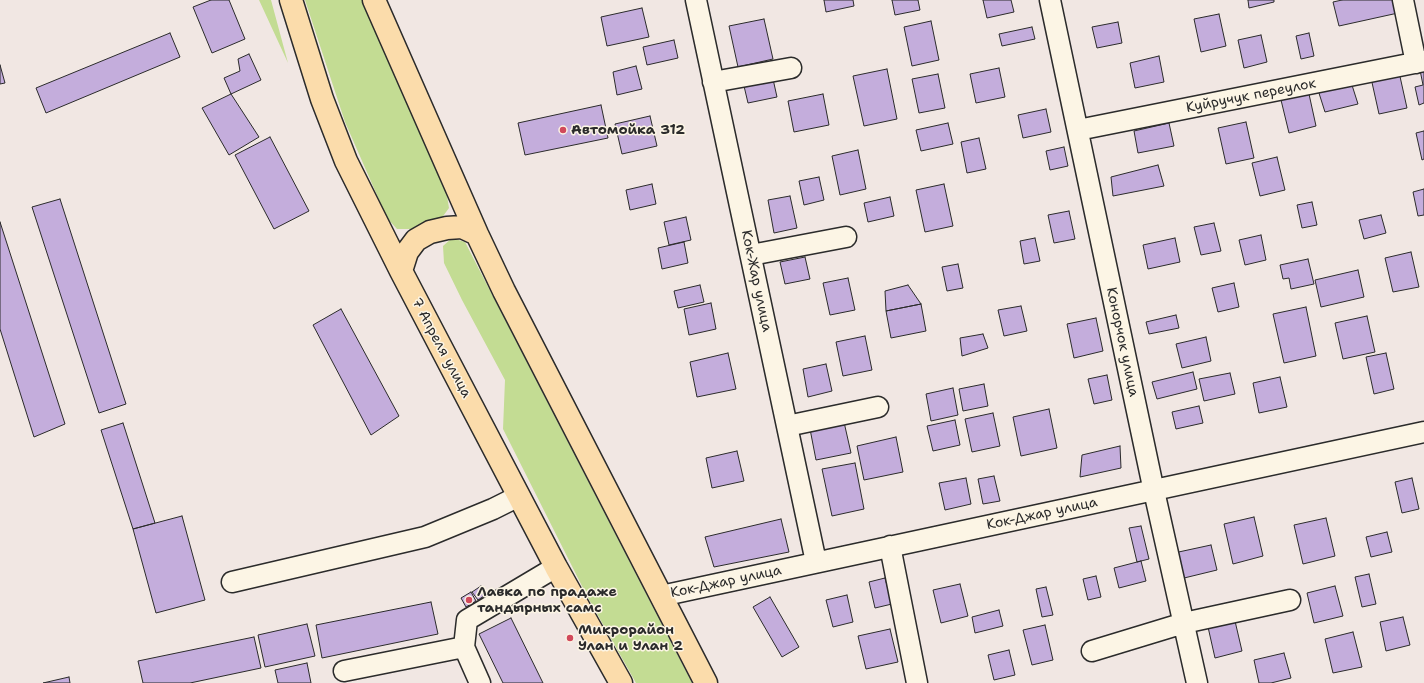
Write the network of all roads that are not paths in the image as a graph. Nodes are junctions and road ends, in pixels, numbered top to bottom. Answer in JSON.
{"nodes":[{"id":1,"x":292,"y":0,"type":"edge"},
{"id":2,"x":374,"y":0,"type":"edge"},
{"id":3,"x":696,"y":0,"type":"edge"},
{"id":4,"x":1050,"y":0,"type":"edge"},
{"id":5,"x":1403,"y":0,"type":"edge"},
{"id":6,"x":1420,"y":62,"type":"edge"},
{"id":7,"x":791,"y":68,"type":"dead end"},
{"id":8,"x":713,"y":82,"type":"junction"},
{"id":9,"x":1078,"y":130,"type":"junction"},
{"id":10,"x":477,"y":234,"type":"junction"},
{"id":11,"x":846,"y":237,"type":"dead end"},
{"id":12,"x":751,"y":254,"type":"junction"},
{"id":13,"x":401,"y":271,"type":"junction"},
{"id":14,"x":878,"y":407,"type":"dead end"},
{"id":15,"x":787,"y":426,"type":"junction"},
{"id":16,"x":1424,"y":432,"type":"edge"},
{"id":17,"x":1154,"y":490,"type":"junction"},
{"id":18,"x":519,"y":496,"type":"junction"},
{"id":19,"x":890,"y":546,"type":"junction"},
{"id":20,"x":816,"y":562,"type":"junction"},
{"id":21,"x":556,"y":567,"type":"junction"},
{"id":22,"x":232,"y":582,"type":"dead end"},
{"id":23,"x":661,"y":596,"type":"junction"},
{"id":24,"x":1290,"y":600,"type":"dead end"},
{"id":25,"x":1184,"y":623,"type":"junction"},
{"id":26,"x":464,"y":646,"type":"junction"},
{"id":27,"x":1092,"y":651,"type":"dead end"},
{"id":28,"x":344,"y":671,"type":"dead end"},
{"id":29,"x":480,"y":683,"type":"edge"},
{"id":30,"x":621,"y":683,"type":"edge"},
{"id":31,"x":706,"y":683,"type":"edge"},
{"id":32,"x":917,"y":683,"type":"edge"},
{"id":33,"x":1197,"y":683,"type":"edge"}],
"edges":[{"from":1,"to":13,"type":"main road","name":"7 Апреля улица"},
{"from":2,"to":10,"type":"main road"},
{"from":3,"to":8,"type":"street","name":"Кок-Жар улица"},
{"from":4,"to":9,"type":"street","name":"Конорчок улица"},
{"from":5,"to":6,"type":"street"},
{"from":6,"to":9,"type":"street","name":"Куйручук переулок"},
{"from":7,"to":8,"type":"street"},
{"from":8,"to":12,"type":"street","name":"Кок-Жар улица"},
{"from":9,"to":17,"type":"street","name":"Конорчок улица"},
{"from":10,"to":13,"type":"main road"},
{"from":10,"to":23,"type":"main road"},
{"from":11,"to":12,"type":"street"},
{"from":12,"to":15,"type":"street","name":"Кок-Жар улица"},
{"from":13,"to":18,"type":"main road","name":"7 Апреля улица"},
{"from":14,"to":15,"type":"street"},
{"from":15,"to":20,"type":"street","name":"Кок-Жар улица"},
{"from":16,"to":17,"type":"street","name":"Кок-Джар улица"},
{"from":17,"to":19,"type":"street","name":"Кок-Джар улица"},
{"from":17,"to":25,"type":"street","name":"Конорчок улица"},
{"from":18,"to":21,"type":"main road","name":"7 Апреля улица"},
{"from":18,"to":22,"type":"street"},
{"from":19,"to":20,"type":"street","name":"Кок-Джар улица"},
{"from":19,"to":32,"type":"street"},
{"from":20,"to":23,"type":"street","name":"Кок-Джар улица"},
{"from":21,"to":26,"type":"street"},
{"from":21,"to":30,"type":"main road","name":"7 Апреля улица"},
{"from":23,"to":31,"type":"main road"},
{"from":24,"to":25,"type":"street"},
{"from":25,"to":27,"type":"street"},
{"from":25,"to":33,"type":"street","name":"Конорчок улица"},
{"from":26,"to":28,"type":"street"},
{"from":26,"to":29,"type":"street"}]}
